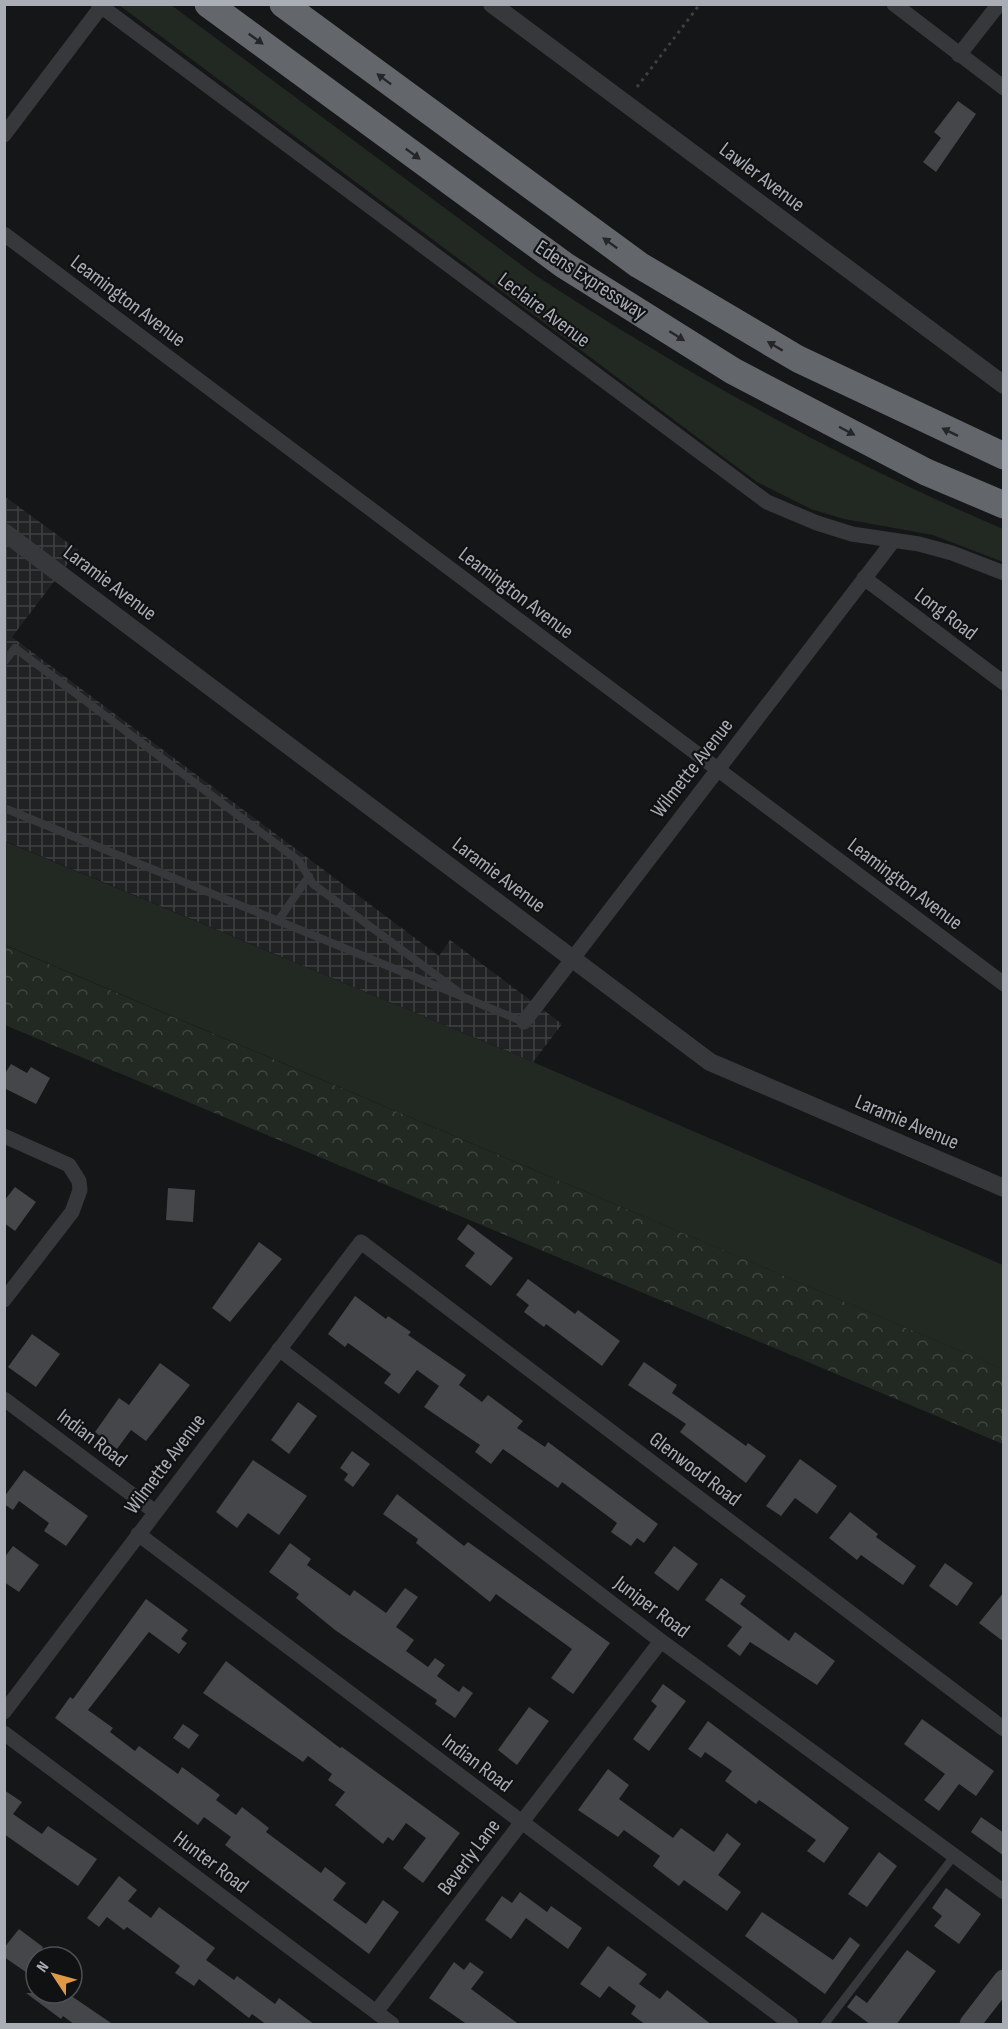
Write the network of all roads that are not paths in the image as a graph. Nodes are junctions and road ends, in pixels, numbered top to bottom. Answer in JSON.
{"nodes":[{"id":1,"x":208,"y":4,"type":"edge"},
{"id":2,"x":283,"y":4,"type":"edge"},
{"id":3,"x":492,"y":4,"type":"edge"},
{"id":4,"x":894,"y":4,"type":"edge"},
{"id":5,"x":999,"y":4,"type":"edge"},
{"id":6,"x":99,"y":6,"type":"edge"},
{"id":7,"x":959,"y":55,"type":"junction"},
{"id":8,"x":1004,"y":88,"type":"edge"},
{"id":9,"x":4,"y":135,"type":"edge"},
{"id":10,"x":4,"y":234,"type":"edge"},
{"id":11,"x":1004,"y":385,"type":"edge"},
{"id":12,"x":1004,"y":456,"type":"edge"},
{"id":13,"x":1004,"y":505,"type":"edge"},
{"id":14,"x":4,"y":532,"type":"edge"},
{"id":15,"x":894,"y":540,"type":"junction"},
{"id":16,"x":1004,"y":573,"type":"edge"},
{"id":17,"x":864,"y":578,"type":"junction"},
{"id":18,"x":4,"y":662,"type":"edge"},
{"id":19,"x":1004,"y":683,"type":"edge"},
{"id":20,"x":717,"y":770,"type":"junction"},
{"id":21,"x":4,"y":808,"type":"edge"},
{"id":22,"x":309,"y":876,"type":"junction"},
{"id":23,"x":278,"y":921,"type":"junction"},
{"id":24,"x":572,"y":958,"type":"junction"},
{"id":25,"x":1004,"y":984,"type":"edge"},
{"id":26,"x":460,"y":993,"type":"junction"},
{"id":27,"x":524,"y":1022,"type":"joint"},
{"id":28,"x":4,"y":1136,"type":"edge"},
{"id":29,"x":1003,"y":1188,"type":"edge"},
{"id":30,"x":361,"y":1242,"type":"joint"},
{"id":31,"x":4,"y":1300,"type":"edge"},
{"id":32,"x":279,"y":1349,"type":"junction"},
{"id":33,"x":4,"y":1399,"type":"edge"},
{"id":34,"x":154,"y":1511,"type":"junction"},
{"id":35,"x":138,"y":1533,"type":"junction"},
{"id":36,"x":661,"y":1641,"type":"junction"},
{"id":37,"x":4,"y":1712,"type":"edge"},
{"id":38,"x":1004,"y":1729,"type":"edge"},
{"id":39,"x":4,"y":1733,"type":"edge"},
{"id":40,"x":521,"y":1823,"type":"junction"},
{"id":41,"x":954,"y":1856,"type":"junction"},
{"id":42,"x":1004,"y":1892,"type":"edge"},
{"id":43,"x":1004,"y":1980,"type":"edge"},
{"id":44,"x":376,"y":2012,"type":"junction"},
{"id":45,"x":392,"y":2025,"type":"edge"},
{"id":46,"x":791,"y":2025,"type":"edge"},
{"id":47,"x":825,"y":2025,"type":"edge"},
{"id":48,"x":970,"y":2025,"type":"edge"}],
"edges":[{"from":1,"to":13,"type":"highway","name":"Edens Expressway","one_way":true},
{"from":12,"to":2,"type":"highway","name":"Edens Expressway","one_way":true},
{"from":3,"to":11,"type":"street","name":"Lawler Avenue"},
{"from":4,"to":7,"type":"street"},
{"from":5,"to":7,"type":"street"},
{"from":6,"to":9,"type":"street"},
{"from":6,"to":15,"type":"street","name":"Leclaire Avenue"},
{"from":7,"to":8,"type":"street"},
{"from":10,"to":20,"type":"street","name":"Leamington Avenue"},
{"from":14,"to":24,"type":"street","name":"Laramie Avenue"},
{"from":15,"to":16,"type":"street","name":"Leclaire Avenue"},
{"from":15,"to":17,"type":"street","name":"Wilmette Avenue"},
{"from":17,"to":19,"type":"street","name":"Long Road"},
{"from":17,"to":20,"type":"street","name":"Wilmette Avenue"},
{"from":18,"to":22,"type":"lane"},
{"from":20,"to":24,"type":"street","name":"Wilmette Avenue"},
{"from":20,"to":25,"type":"street","name":"Leamington Avenue"},
{"from":21,"to":23,"type":"lane"},
{"from":22,"to":23,"type":"lane"},
{"from":22,"to":26,"type":"lane"},
{"from":23,"to":26,"type":"lane"},
{"from":24,"to":27,"type":"street","name":"Wilmette Avenue"},
{"from":24,"to":29,"type":"street","name":"Laramie Avenue"},
{"from":26,"to":27,"type":"lane"},
{"from":28,"to":31,"type":"street"},
{"from":30,"to":32,"type":"street","name":"Wilmette Avenue"},
{"from":30,"to":38,"type":"street","name":"Glenwood Road"},
{"from":32,"to":34,"type":"street","name":"Wilmette Avenue"},
{"from":32,"to":36,"type":"street","name":"Juniper Road"},
{"from":33,"to":34,"type":"street","name":"Indian Road"},
{"from":34,"to":35,"type":"street","name":"Wilmette Avenue"},
{"from":35,"to":37,"type":"street","name":"Wilmette Avenue"},
{"from":35,"to":40,"type":"street","name":"Indian Road"},
{"from":36,"to":40,"type":"street","name":"Beverly Lane"},
{"from":36,"to":41,"type":"street","name":"Juniper Road"},
{"from":39,"to":44,"type":"street","name":"Hunter Road"},
{"from":40,"to":44,"type":"street","name":"Beverly Lane"},
{"from":40,"to":46,"type":"street","name":"Indian Road"},
{"from":41,"to":42,"type":"street","name":"Juniper Road"},
{"from":41,"to":47,"type":"lane"},
{"from":43,"to":48,"type":"main road"},
{"from":44,"to":45,"type":"street","name":"Hunter Road"}]}
